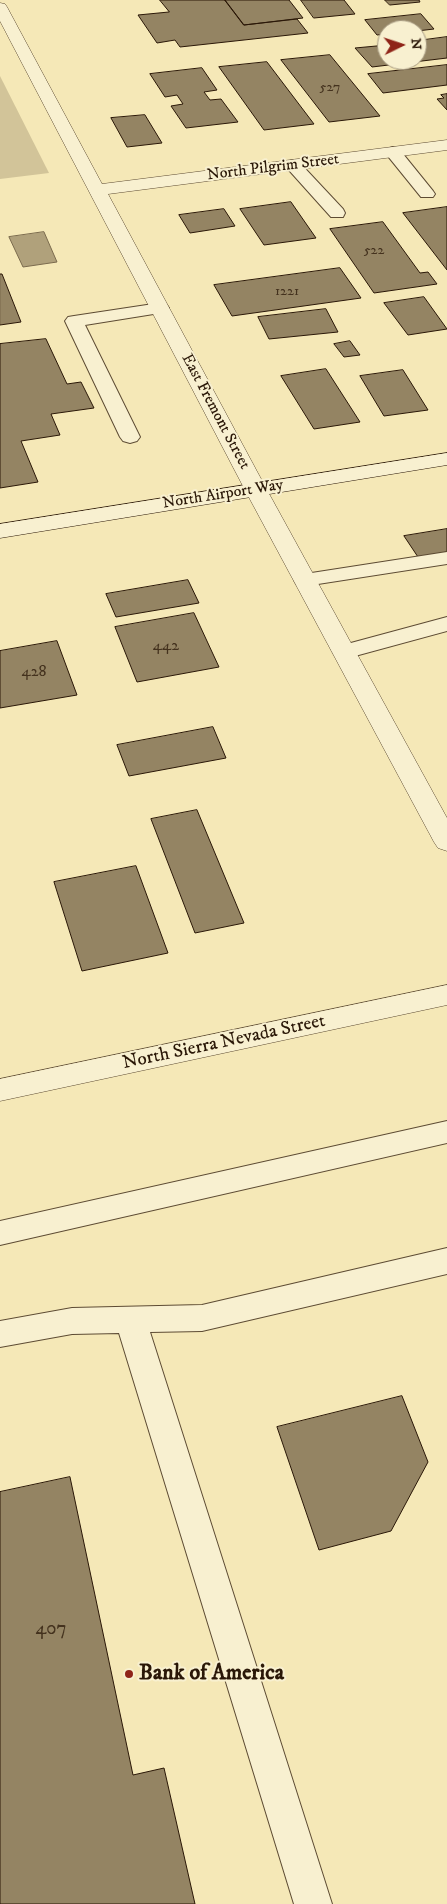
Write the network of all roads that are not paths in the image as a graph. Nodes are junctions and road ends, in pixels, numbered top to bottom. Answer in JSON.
{"nodes":[{"id":1,"x":0,"y":7,"type":"edge"},
{"id":2,"x":447,"y":145,"type":"edge"},
{"id":3,"x":393,"y":152,"type":"junction"},
{"id":4,"x":293,"y":165,"type":"junction"},
{"id":5,"x":98,"y":190,"type":"junction"},
{"id":6,"x":427,"y":194,"type":"dead end"},
{"id":7,"x":337,"y":214,"type":"dead end"},
{"id":8,"x":160,"y":308,"type":"junction"},
{"id":9,"x":130,"y":437,"type":"dead end"},
{"id":10,"x":447,"y":459,"type":"edge"},
{"id":11,"x":256,"y":490,"type":"junction"},
{"id":12,"x":0,"y":531,"type":"edge"},
{"id":13,"x":447,"y":558,"type":"edge"},
{"id":14,"x":305,"y":580,"type":"junction"},
{"id":15,"x":447,"y":624,"type":"edge"},
{"id":16,"x":344,"y":652,"type":"junction"},
{"id":17,"x":447,"y":842,"type":"edge"},
{"id":18,"x":447,"y":995,"type":"edge"},
{"id":19,"x":0,"y":1090,"type":"edge"},
{"id":20,"x":447,"y":1132,"type":"edge"},
{"id":21,"x":0,"y":1233,"type":"edge"},
{"id":22,"x":447,"y":1261,"type":"edge"},
{"id":23,"x":131,"y":1320,"type":"junction"},
{"id":24,"x":0,"y":1334,"type":"edge"},
{"id":25,"x":313,"y":1904,"type":"edge"}],
"edges":[{"from":1,"to":5,"type":"street","name":"East Fremont Street"},
{"from":2,"to":3,"type":"street","name":"North Pilgrim Street"},
{"from":3,"to":4,"type":"street","name":"North Pilgrim Street"},
{"from":3,"to":6,"type":"lane"},
{"from":4,"to":5,"type":"street","name":"North Pilgrim Street"},
{"from":4,"to":7,"type":"lane"},
{"from":5,"to":8,"type":"street","name":"East Fremont Street"},
{"from":8,"to":9,"type":"lane"},
{"from":8,"to":11,"type":"street","name":"East Fremont Street"},
{"from":10,"to":11,"type":"street","name":"North Airport Way"},
{"from":11,"to":12,"type":"street","name":"North Airport Way"},
{"from":11,"to":14,"type":"street","name":"East Fremont Street"},
{"from":13,"to":14,"type":"lane"},
{"from":14,"to":16,"type":"street","name":"East Fremont Street"},
{"from":15,"to":16,"type":"lane"},
{"from":16,"to":17,"type":"street","name":"East Fremont Street"},
{"from":18,"to":19,"type":"street","name":"North Sierra Nevada Street"},
{"from":20,"to":21,"type":"lane"},
{"from":22,"to":23,"type":"lane"},
{"from":23,"to":24,"type":"lane"},
{"from":23,"to":25,"type":"lane"}]}
